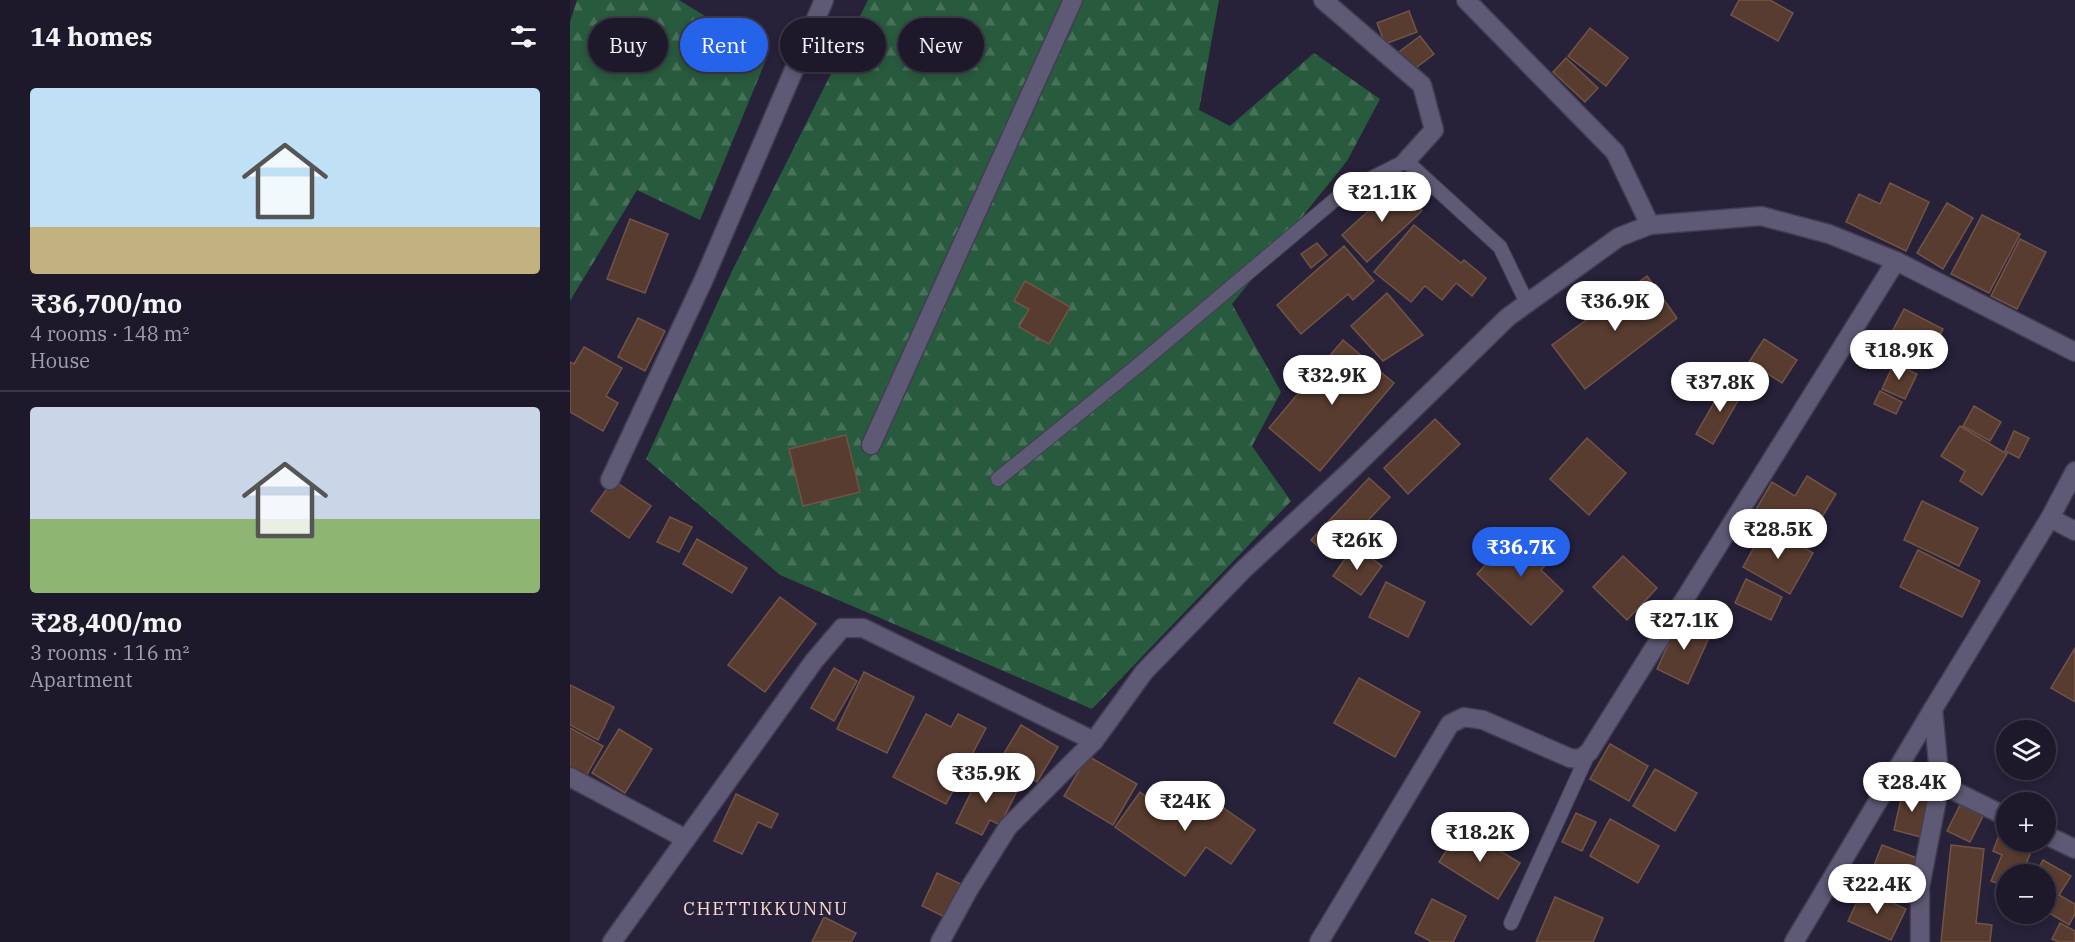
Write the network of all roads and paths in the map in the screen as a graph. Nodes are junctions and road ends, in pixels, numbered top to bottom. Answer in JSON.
{"nodes":[{"id":1,"x":824,"y":0,"type":"edge"},
{"id":2,"x":1073,"y":0,"type":"edge"},
{"id":3,"x":1323,"y":0,"type":"edge"},
{"id":4,"x":1466,"y":0,"type":"edge"},
{"id":5,"x":1407,"y":161,"type":"junction"},
{"id":6,"x":1650,"y":225,"type":"junction"},
{"id":7,"x":1896,"y":261,"type":"junction"},
{"id":8,"x":1527,"y":303,"type":"junction"},
{"id":9,"x":2075,"y":352,"type":"edge"},
{"id":10,"x":871,"y":445,"type":"dead end"},
{"id":11,"x":2075,"y":471,"type":"edge"},
{"id":12,"x":998,"y":479,"type":"dead end"},
{"id":13,"x":609,"y":480,"type":"dead end"},
{"id":14,"x":2050,"y":518,"type":"junction"},
{"id":15,"x":2075,"y":531,"type":"edge"},
{"id":16,"x":1933,"y":709,"type":"junction"},
{"id":17,"x":1094,"y":741,"type":"junction"},
{"id":18,"x":1589,"y":752,"type":"junction"},
{"id":19,"x":570,"y":777,"type":"edge"},
{"id":20,"x":1940,"y":784,"type":"junction"},
{"id":21,"x":1996,"y":812,"type":"edge"},
{"id":22,"x":686,"y":839,"type":"junction"},
{"id":23,"x":2056,"y":840,"type":"edge"},
{"id":24,"x":2075,"y":849,"type":"edge"},
{"id":25,"x":1511,"y":922,"type":"dead end"},
{"id":26,"x":612,"y":942,"type":"edge"},
{"id":27,"x":940,"y":942,"type":"edge"},
{"id":28,"x":1319,"y":942,"type":"edge"},
{"id":29,"x":1794,"y":942,"type":"edge"},
{"id":30,"x":1920,"y":942,"type":"edge"}],
"edges":[{"from":1,"to":13,"type":"street"},
{"from":2,"to":10,"type":"street"},
{"from":3,"to":5,"type":"street"},
{"from":4,"to":6,"type":"street"},
{"from":5,"to":8,"type":"lane"},
{"from":5,"to":12,"type":"lane"},
{"from":6,"to":7,"type":"street"},
{"from":6,"to":8,"type":"street"},
{"from":7,"to":9,"type":"street"},
{"from":7,"to":18,"type":"street"},
{"from":8,"to":17,"type":"street"},
{"from":11,"to":14,"type":"street"},
{"from":14,"to":15,"type":"street"},
{"from":14,"to":16,"type":"street"},
{"from":16,"to":20,"type":"street"},
{"from":16,"to":29,"type":"street"},
{"from":17,"to":22,"type":"street"},
{"from":17,"to":27,"type":"street"},
{"from":18,"to":25,"type":"lane"},
{"from":18,"to":28,"type":"street"},
{"from":19,"to":22,"type":"street"},
{"from":20,"to":21,"type":"street"},
{"from":20,"to":30,"type":"street"},
{"from":22,"to":26,"type":"street"},
{"from":23,"to":24,"type":"street"}]}
